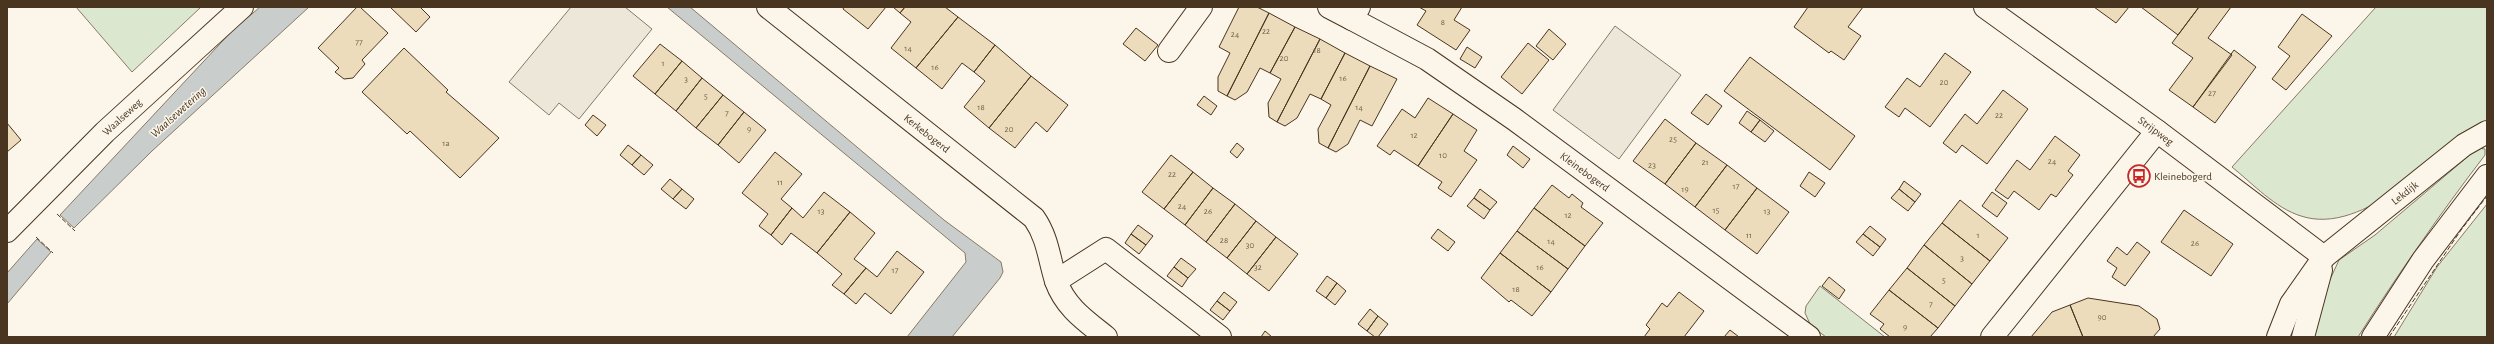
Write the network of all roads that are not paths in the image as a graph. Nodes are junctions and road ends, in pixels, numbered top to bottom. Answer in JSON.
{"nodes":[{"id":1,"x":242,"y":7,"type":"edge"},
{"id":2,"x":768,"y":7,"type":"edge"},
{"id":3,"x":1201,"y":7,"type":"edge"},
{"id":4,"x":1329,"y":7,"type":"edge"},
{"id":5,"x":1985,"y":7,"type":"edge"},
{"id":6,"x":1356,"y":13,"type":"edge"},
{"id":7,"x":1169,"y":51,"type":"dead end"},
{"id":8,"x":2157,"y":131,"type":"junction"},
{"id":9,"x":2487,"y":132,"type":"edge"},
{"id":10,"x":2487,"y":176,"type":"edge"},
{"id":11,"x":7,"y":231,"type":"edge"},
{"id":12,"x":2324,"y":257,"type":"junction"},
{"id":13,"x":1056,"y":281,"type":"junction"},
{"id":14,"x":1106,"y":337,"type":"edge"},
{"id":15,"x":1220,"y":337,"type":"edge"},
{"id":16,"x":1809,"y":337,"type":"edge"},
{"id":17,"x":1992,"y":337,"type":"edge"},
{"id":18,"x":2278,"y":337,"type":"edge"},
{"id":19,"x":2303,"y":337,"type":"edge"},
{"id":20,"x":2373,"y":337,"type":"edge"}],
"edges":[{"from":1,"to":11,"type":"street","name":"Waalseweg"},
{"from":2,"to":13,"type":"street","name":"Kerkebogerd"},
{"from":3,"to":7,"type":"street"},
{"from":4,"to":6,"type":"street","name":"Kleinebogerd"},
{"from":5,"to":8,"type":"street","name":"Strijpweg"},
{"from":6,"to":16,"type":"street","name":"Kleinebogerd"},
{"from":8,"to":12,"type":"street","name":"Strijpweg"},
{"from":8,"to":17,"type":"street"},
{"from":9,"to":12,"type":"street","name":"Lekdijk"},
{"from":10,"to":20,"type":"street"},
{"from":12,"to":18,"type":"street","name":"Lekdijk"},
{"from":12,"to":19,"type":"street"},
{"from":13,"to":14,"type":"street","name":"Kerkebogerd"},
{"from":13,"to":15,"type":"street"}]}
